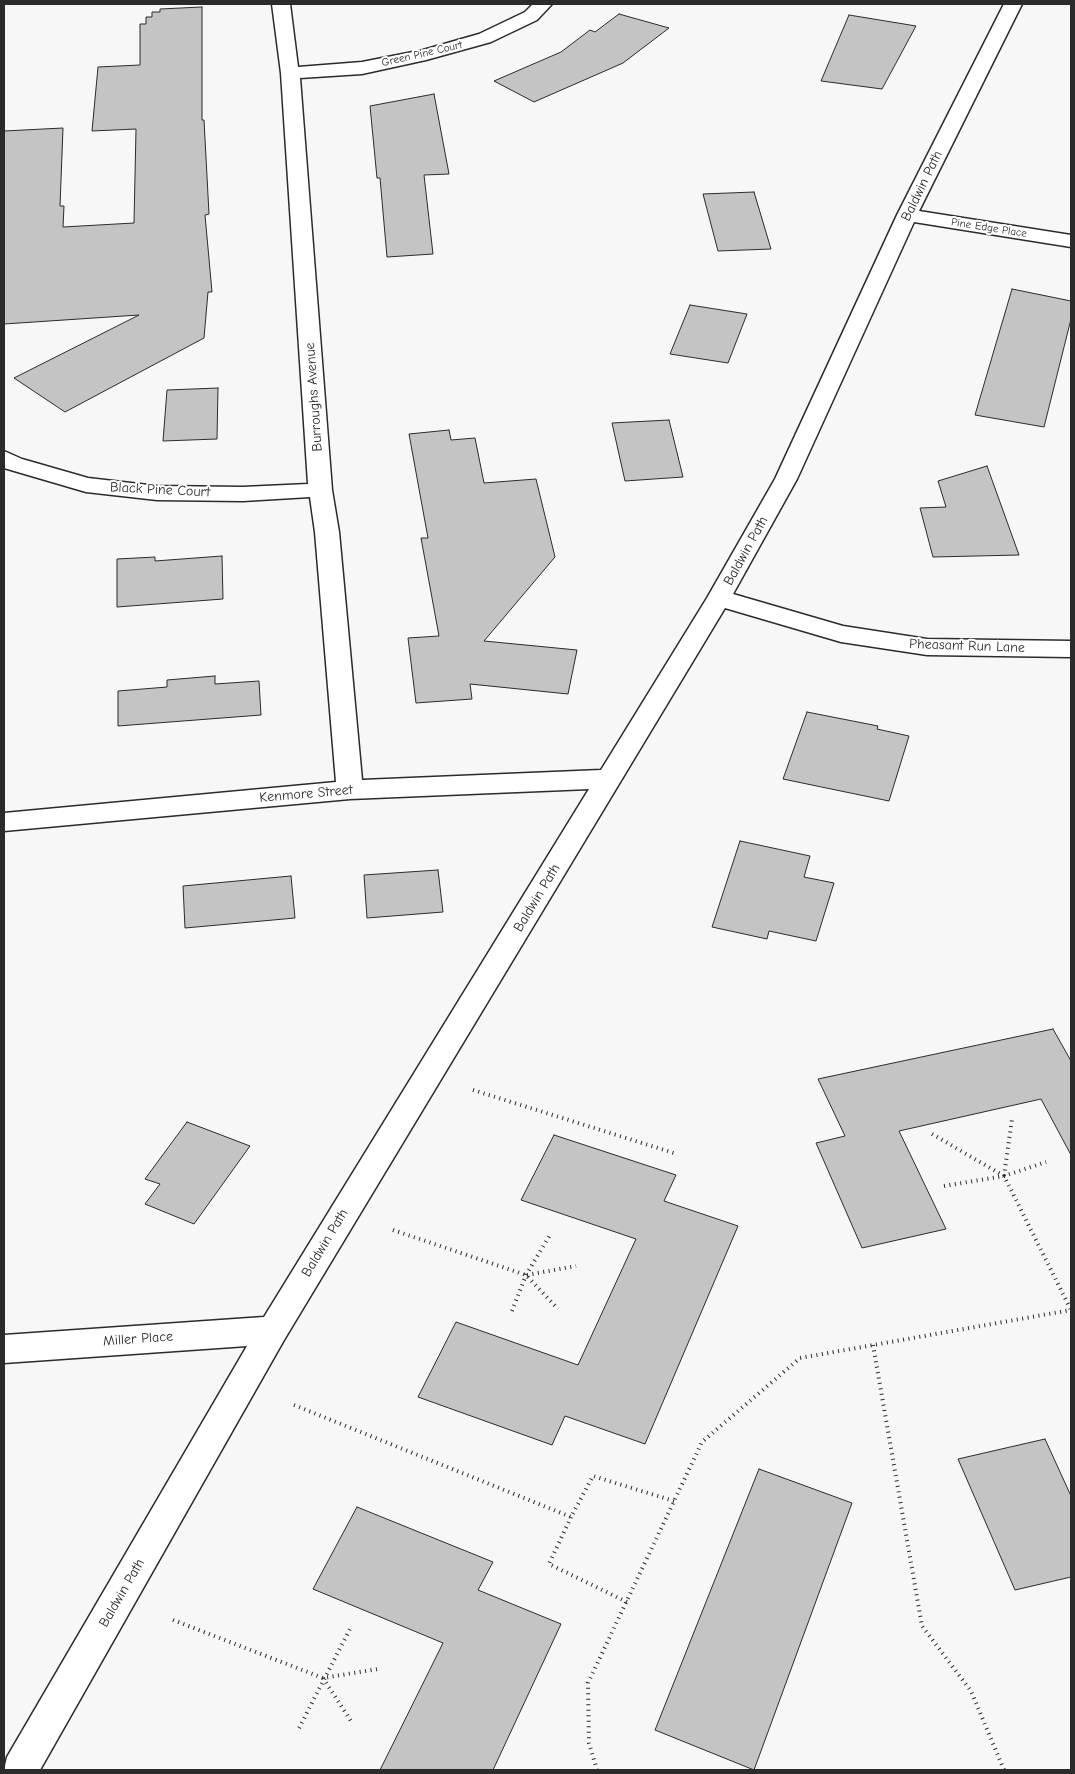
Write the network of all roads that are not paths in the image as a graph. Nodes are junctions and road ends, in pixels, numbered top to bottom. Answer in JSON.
{"nodes":[{"id":1,"x":281,"y":4,"type":"edge"},
{"id":2,"x":543,"y":4,"type":"edge"},
{"id":3,"x":1013,"y":4,"type":"edge"},
{"id":4,"x":290,"y":73,"type":"junction"},
{"id":5,"x":907,"y":215,"type":"junction"},
{"id":6,"x":1071,"y":240,"type":"edge"},
{"id":7,"x":4,"y":458,"type":"edge"},
{"id":8,"x":320,"y":490,"type":"junction"},
{"id":9,"x":719,"y":598,"type":"junction"},
{"id":10,"x":1071,"y":649,"type":"edge"},
{"id":11,"x":610,"y":779,"type":"junction"},
{"id":12,"x":350,"y":790,"type":"junction"},
{"id":13,"x":4,"y":822,"type":"edge"},
{"id":14,"x":273,"y":1330,"type":"junction"},
{"id":15,"x":4,"y":1349,"type":"edge"},
{"id":16,"x":20,"y":1770,"type":"edge"}],
"edges":[{"from":1,"to":4,"type":"street","name":"Burroughs Avenue"},
{"from":2,"to":4,"type":"street","name":"Green Pine Court"},
{"from":3,"to":5,"type":"street","name":"Baldwin Path"},
{"from":4,"to":8,"type":"street","name":"Burroughs Avenue"},
{"from":5,"to":6,"type":"street","name":"Pine Edge Place"},
{"from":5,"to":9,"type":"street","name":"Baldwin Path"},
{"from":7,"to":8,"type":"street","name":"Black Pine Court"},
{"from":8,"to":12,"type":"street","name":"Burroughs Avenue"},
{"from":9,"to":10,"type":"street","name":"Pheasant Run Lane"},
{"from":9,"to":11,"type":"street","name":"Baldwin Path"},
{"from":11,"to":12,"type":"street","name":"Kenmore Street"},
{"from":11,"to":14,"type":"street","name":"Baldwin Path"},
{"from":12,"to":13,"type":"street","name":"Kenmore Street"},
{"from":14,"to":15,"type":"street","name":"Miller Place"},
{"from":14,"to":16,"type":"street","name":"Baldwin Path"}]}
